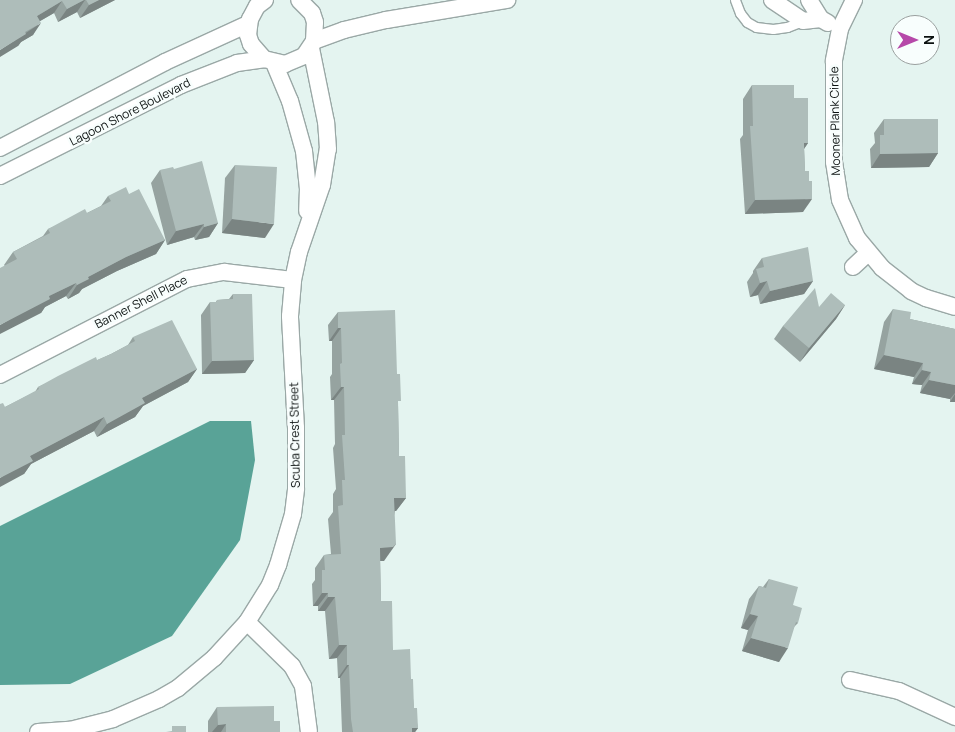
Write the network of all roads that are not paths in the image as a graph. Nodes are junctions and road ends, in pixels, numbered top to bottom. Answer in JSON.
{"nodes":[{"id":1,"x":265,"y":0,"type":"edge"},
{"id":2,"x":299,"y":0,"type":"edge"},
{"id":3,"x":507,"y":0,"type":"edge"},
{"id":4,"x":734,"y":0,"type":"edge"},
{"id":5,"x":772,"y":0,"type":"edge"},
{"id":6,"x":809,"y":0,"type":"edge"},
{"id":7,"x":854,"y":0,"type":"edge"},
{"id":8,"x":251,"y":13,"type":"edge"},
{"id":9,"x":821,"y":19,"type":"junction"},
{"id":10,"x":803,"y":21,"type":"junction"},
{"id":11,"x":840,"y":29,"type":"junction"},
{"id":12,"x":313,"y":44,"type":"junction"},
{"id":13,"x":269,"y":61,"type":"junction"},
{"id":14,"x":0,"y":148,"type":"edge"},
{"id":15,"x":0,"y":176,"type":"edge"},
{"id":16,"x":304,"y":236,"type":"junction"},
{"id":17,"x":868,"y":253,"type":"junction"},
{"id":18,"x":853,"y":267,"type":"dead end"},
{"id":19,"x":293,"y":280,"type":"junction"},
{"id":20,"x":955,"y":307,"type":"edge"},
{"id":21,"x":0,"y":375,"type":"edge"},
{"id":22,"x":248,"y":622,"type":"junction"},
{"id":23,"x":850,"y":680,"type":"dead end"},
{"id":24,"x":955,"y":716,"type":"edge"},
{"id":25,"x":38,"y":732,"type":"edge"},
{"id":26,"x":308,"y":732,"type":"edge"}],
"edges":[{"from":1,"to":8,"type":"street"},
{"from":2,"to":12,"type":"street","name":"Scuba Crest Street"},
{"from":3,"to":12,"type":"street"},
{"from":4,"to":10,"type":"lane"},
{"from":5,"to":10,"type":"street"},
{"from":6,"to":9,"type":"street"},
{"from":7,"to":11,"type":"street","name":"Mooner Plank Circle"},
{"from":8,"to":13,"type":"street","name":"Scuba Crest Street"},
{"from":8,"to":14,"type":"street"},
{"from":9,"to":10,"type":"street"},
{"from":9,"to":11,"type":"street"},
{"from":11,"to":17,"type":"street","name":"Mooner Plank Circle"},
{"from":12,"to":13,"type":"street","name":"Lagoon Shore Boulevard"},
{"from":12,"to":16,"type":"street","name":"Scuba Crest Street"},
{"from":13,"to":15,"type":"street","name":"Lagoon Shore Boulevard"},
{"from":13,"to":16,"type":"street","name":"Scuba Crest Street"},
{"from":16,"to":19,"type":"street","name":"Scuba Crest Street"},
{"from":17,"to":18,"type":"street"},
{"from":17,"to":20,"type":"street","name":"Mooner Plank Circle"},
{"from":19,"to":21,"type":"street","name":"Banner Shell Place"},
{"from":19,"to":22,"type":"street","name":"Scuba Crest Street"},
{"from":22,"to":25,"type":"street","name":"Scuba Crest Street"},
{"from":22,"to":26,"type":"street"},
{"from":23,"to":24,"type":"street"}]}
